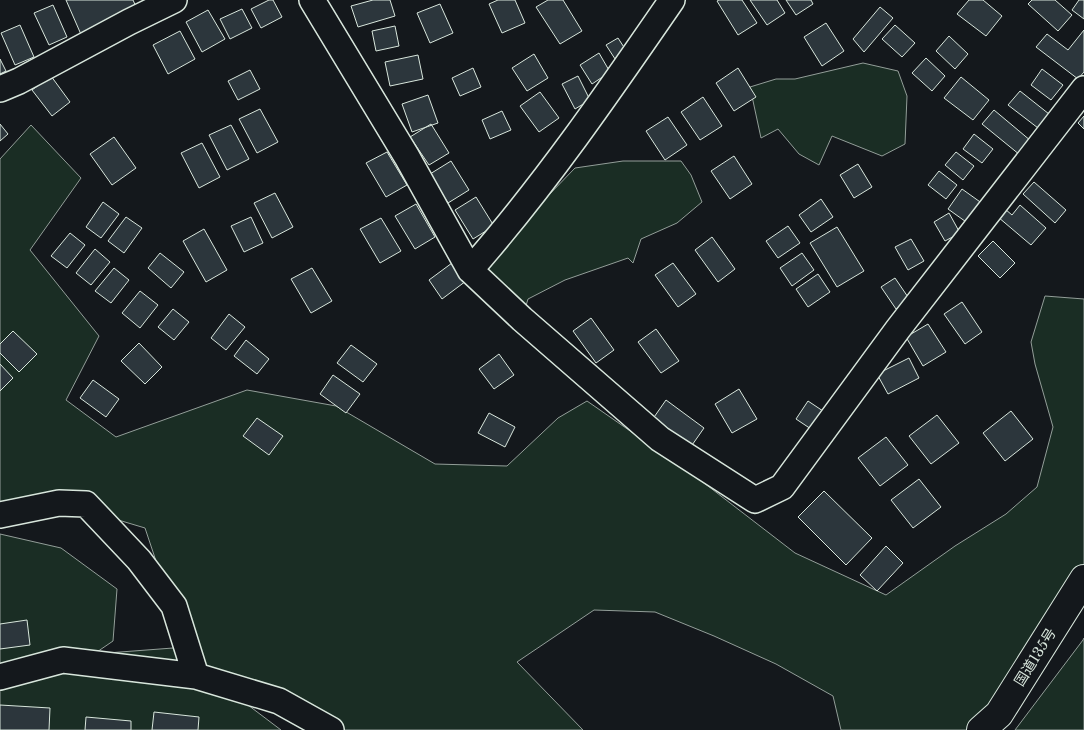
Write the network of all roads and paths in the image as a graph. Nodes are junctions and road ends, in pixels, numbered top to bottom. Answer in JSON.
{"nodes":[{"id":1,"x":174,"y":0,"type":"edge"},
{"id":2,"x":312,"y":0,"type":"edge"},
{"id":3,"x":672,"y":0,"type":"edge"},
{"id":4,"x":0,"y":89,"type":"edge"},
{"id":5,"x":1084,"y":89,"type":"edge"},
{"id":6,"x":470,"y":270,"type":"junction"},
{"id":7,"x":0,"y":515,"type":"edge"},
{"id":8,"x":1084,"y":579,"type":"edge"},
{"id":9,"x":196,"y":676,"type":"junction"},
{"id":10,"x":0,"y":677,"type":"edge"},
{"id":11,"x":331,"y":730,"type":"edge"},
{"id":12,"x":981,"y":730,"type":"edge"}],
"edges":[{"from":1,"to":4,"type":"street"},
{"from":2,"to":6,"type":"street"},
{"from":3,"to":6,"type":"street"},
{"from":5,"to":6,"type":"street"},
{"from":7,"to":9,"type":"street"},
{"from":8,"to":12,"type":"highway","name":"国道135号"},
{"from":9,"to":10,"type":"street"},
{"from":9,"to":11,"type":"street"}]}
